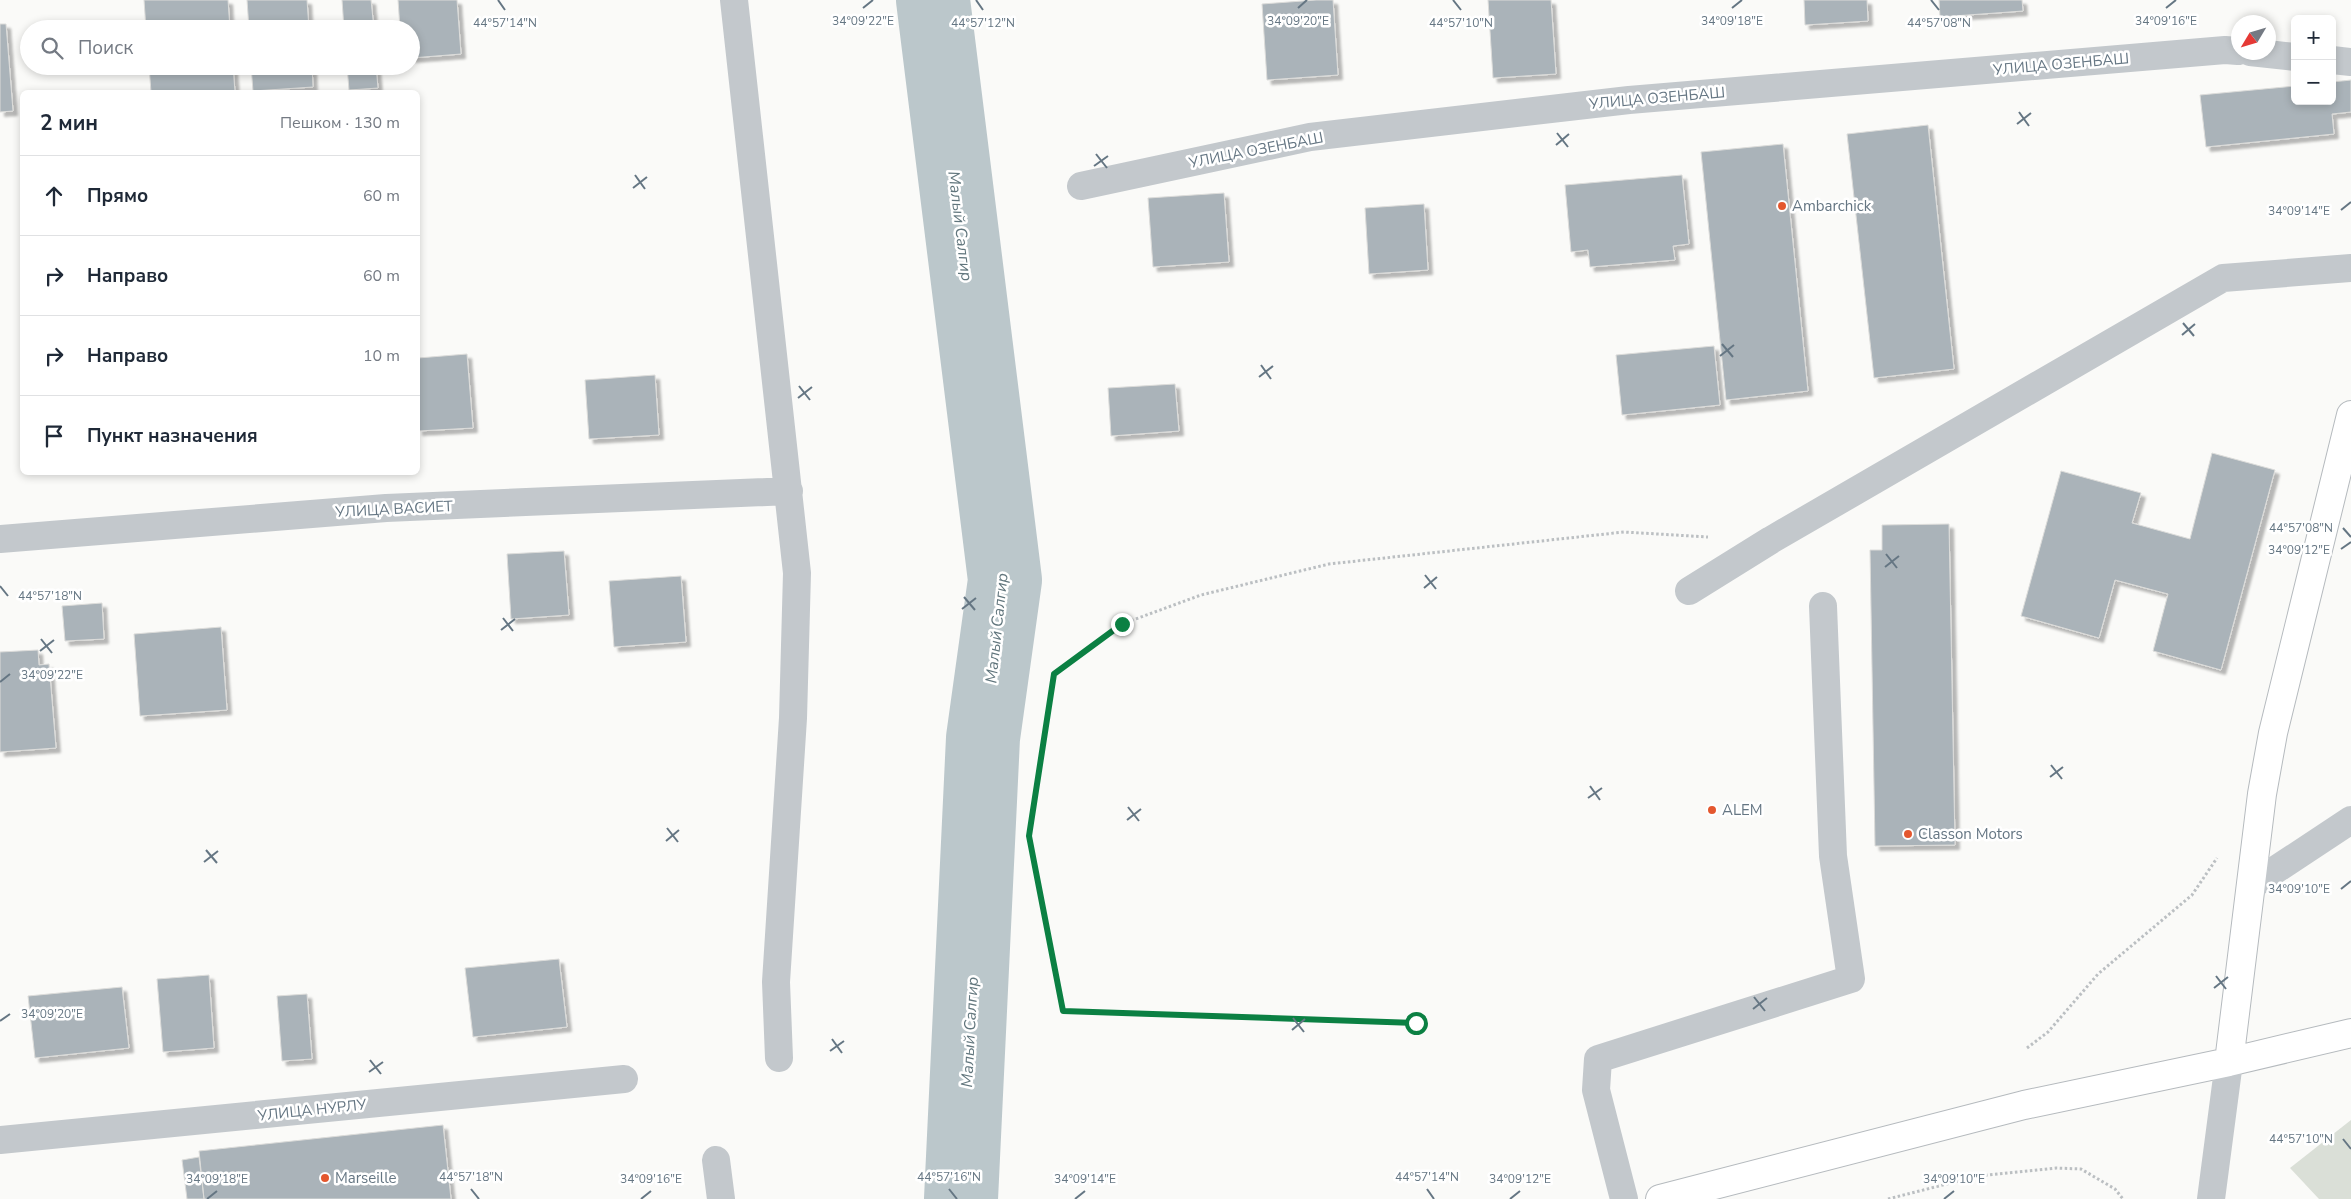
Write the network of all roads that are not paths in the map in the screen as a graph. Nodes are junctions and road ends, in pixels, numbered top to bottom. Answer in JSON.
{"nodes":[{"id":1,"x":734,"y":0,"type":"edge"},
{"id":2,"x":2231,"y":51,"type":"edge"},
{"id":3,"x":2276,"y":54,"type":"edge"},
{"id":4,"x":2291,"y":56,"type":"edge"},
{"id":5,"x":2336,"y":60,"type":"edge"},
{"id":6,"x":2351,"y":62,"type":"edge"},
{"id":7,"x":1081,"y":186,"type":"dead end"},
{"id":8,"x":2351,"y":268,"type":"edge"},
{"id":9,"x":2351,"y":415,"type":"edge"},
{"id":10,"x":788,"y":491,"type":"junction"},
{"id":11,"x":0,"y":539,"type":"edge"},
{"id":12,"x":1689,"y":591,"type":"dead end"},
{"id":13,"x":1823,"y":606,"type":"dead end"},
{"id":14,"x":2351,"y":820,"type":"edge"},
{"id":15,"x":2251,"y":886,"type":"junction"},
{"id":16,"x":2351,"y":1033,"type":"edge"},
{"id":17,"x":779,"y":1058,"type":"dead end"},
{"id":18,"x":2229,"y":1062,"type":"junction"},
{"id":19,"x":624,"y":1079,"type":"dead end"},
{"id":20,"x":0,"y":1140,"type":"edge"},
{"id":21,"x":716,"y":1160,"type":"dead end"},
{"id":22,"x":721,"y":1199,"type":"edge"},
{"id":23,"x":1624,"y":1199,"type":"edge"},
{"id":24,"x":1660,"y":1199,"type":"edge"},
{"id":25,"x":2211,"y":1199,"type":"edge"}],
"edges":[{"from":1,"to":10,"type":"street"},
{"from":2,"to":7,"type":"street","name":"УЛИЦА ОЗЕНБАШ"},
{"from":3,"to":4,"type":"street"},
{"from":5,"to":6,"type":"street"},
{"from":8,"to":12,"type":"street"},
{"from":9,"to":15,"type":"main road"},
{"from":10,"to":11,"type":"street","name":"УЛИЦА ВАСИЕТ"},
{"from":10,"to":17,"type":"street"},
{"from":13,"to":23,"type":"street"},
{"from":14,"to":15,"type":"street"},
{"from":15,"to":18,"type":"main road"},
{"from":16,"to":18,"type":"main road"},
{"from":18,"to":24,"type":"main road"},
{"from":18,"to":25,"type":"street"},
{"from":19,"to":20,"type":"street","name":"УЛИЦА НУРЛУ"},
{"from":21,"to":22,"type":"street"}]}
